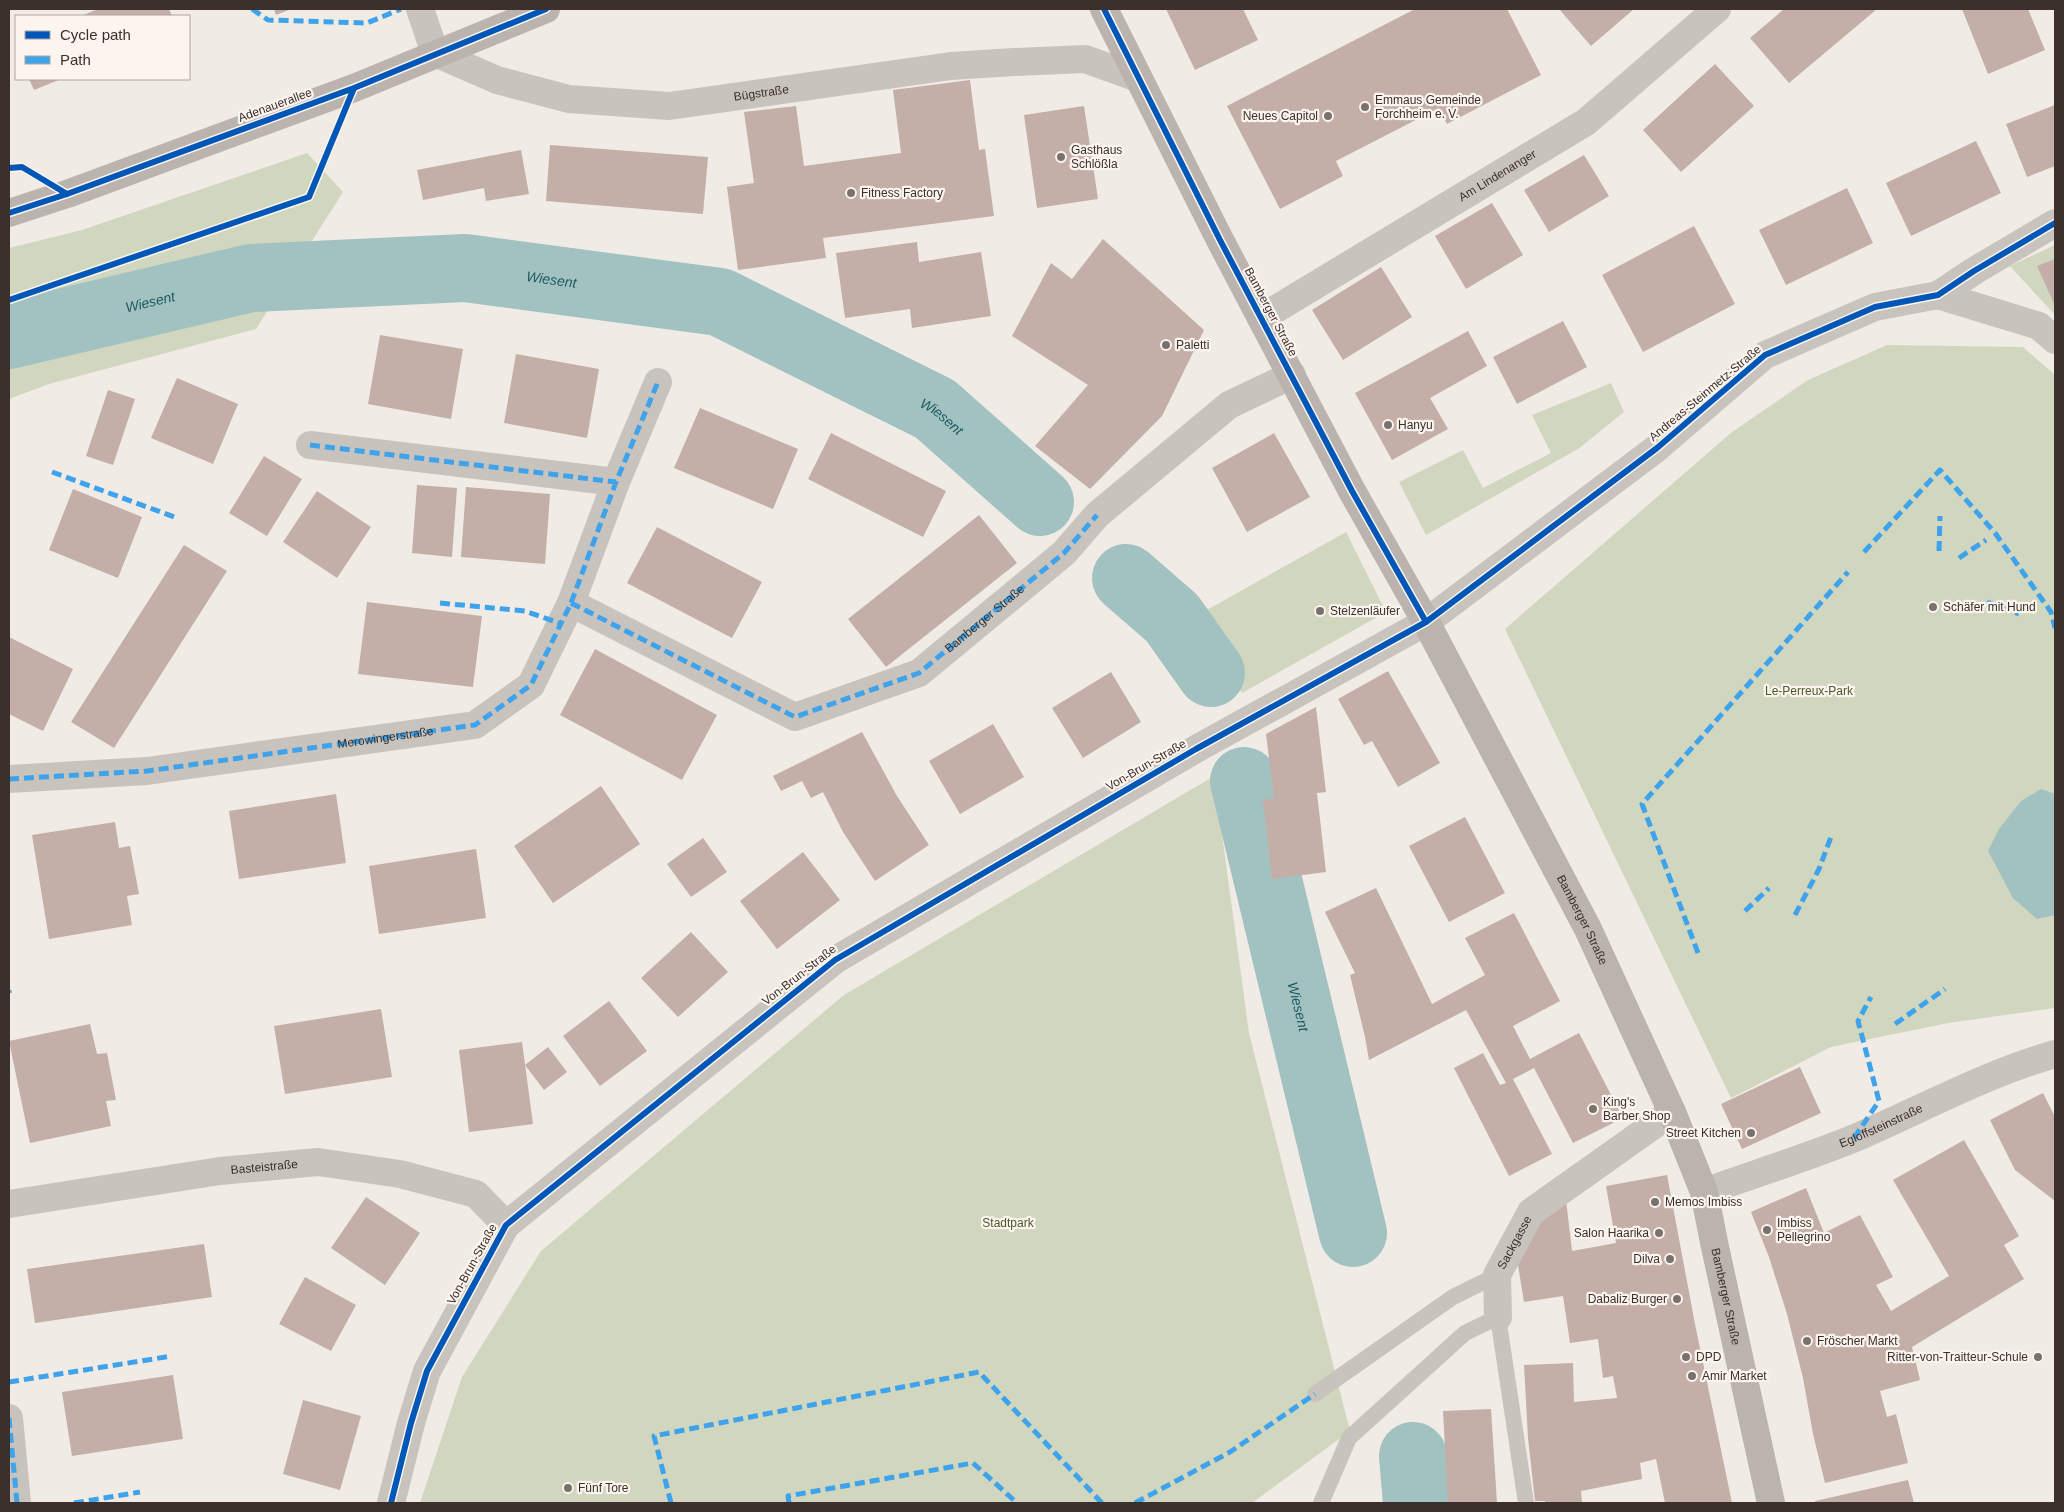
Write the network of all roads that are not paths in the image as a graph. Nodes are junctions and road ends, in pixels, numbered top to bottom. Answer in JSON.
{"nodes":[{"id":1,"x":420,"y":9,"type":"edge"},
{"id":2,"x":546,"y":9,"type":"edge"},
{"id":3,"x":1104,"y":9,"type":"edge"},
{"id":4,"x":1717,"y":9,"type":"edge"},
{"id":5,"x":435,"y":53,"type":"junction"},
{"id":6,"x":1138,"y":78,"type":"junction"},
{"id":7,"x":9,"y":214,"type":"edge"},
{"id":8,"x":2055,"y":223,"type":"edge"},
{"id":9,"x":1938,"y":295,"type":"junction"},
{"id":10,"x":1262,"y":318,"type":"junction"},
{"id":11,"x":2055,"y":340,"type":"edge"},
{"id":12,"x":1292,"y":375,"type":"junction"},
{"id":13,"x":658,"y":382,"type":"dead end"},
{"id":14,"x":310,"y":445,"type":"dead end"},
{"id":15,"x":616,"y":482,"type":"junction"},
{"id":16,"x":571,"y":604,"type":"junction"},
{"id":17,"x":1426,"y":622,"type":"junction"},
{"id":18,"x":9,"y":779,"type":"edge"},
{"id":19,"x":2055,"y":1054,"type":"edge"},
{"id":20,"x":1672,"y":1112,"type":"junction"},
{"id":21,"x":1704,"y":1192,"type":"junction"},
{"id":22,"x":9,"y":1204,"type":"edge"},
{"id":23,"x":506,"y":1225,"type":"junction"},
{"id":24,"x":1497,"y":1275,"type":"junction"},
{"id":25,"x":1498,"y":1317,"type":"junction"},
{"id":26,"x":1316,"y":1394,"type":"dead end"},
{"id":27,"x":9,"y":1418,"type":"edge"},
{"id":28,"x":17,"y":1503,"type":"edge"},
{"id":29,"x":391,"y":1503,"type":"edge"},
{"id":30,"x":1321,"y":1503,"type":"edge"},
{"id":31,"x":1526,"y":1503,"type":"edge"},
{"id":32,"x":1771,"y":1503,"type":"edge"}],
"edges":[{"from":1,"to":5,"type":"street"},
{"from":2,"to":5,"type":"street","name":"Adenauerallee"},
{"from":3,"to":6,"type":"street","name":"Bamberger Straße"},
{"from":4,"to":10,"type":"street","name":"Am Lindenanger"},
{"from":5,"to":6,"type":"street","name":"Bügstraße"},
{"from":5,"to":7,"type":"street","name":"Adenauerallee"},
{"from":6,"to":10,"type":"street","name":"Bamberger Straße"},
{"from":8,"to":9,"type":"street","name":"Andreas-Steinmetz-Straße"},
{"from":9,"to":11,"type":"street"},
{"from":9,"to":17,"type":"street","name":"Andreas-Steinmetz-Straße"},
{"from":10,"to":12,"type":"street","name":"Bamberger Straße"},
{"from":12,"to":16,"type":"street","name":"Bamberger Straße"},
{"from":12,"to":17,"type":"street","name":"Bamberger Straße"},
{"from":13,"to":15,"type":"street","name":"Merowingerstraße"},
{"from":14,"to":15,"type":"street"},
{"from":15,"to":16,"type":"street","name":"Merowingerstraße"},
{"from":16,"to":18,"type":"street","name":"Merowingerstraße"},
{"from":17,"to":20,"type":"street","name":"Bamberger Straße"},
{"from":17,"to":23,"type":"street","name":"Von-Brun-Straße"},
{"from":19,"to":21,"type":"street","name":"Egloffsteinstraße"},
{"from":20,"to":21,"type":"street","name":"Bamberger Straße"},
{"from":20,"to":24,"type":"street","name":"Sackgasse"},
{"from":21,"to":32,"type":"street","name":"Bamberger Straße"},
{"from":22,"to":23,"type":"street","name":"Basteistraße"},
{"from":23,"to":29,"type":"street","name":"Von-Brun-Straße"},
{"from":24,"to":25,"type":"street","name":"Sackgasse"},
{"from":24,"to":26,"type":"lane"},
{"from":25,"to":30,"type":"lane"},
{"from":25,"to":31,"type":"lane","name":"Sackgasse"},
{"from":27,"to":28,"type":"street"}]}
